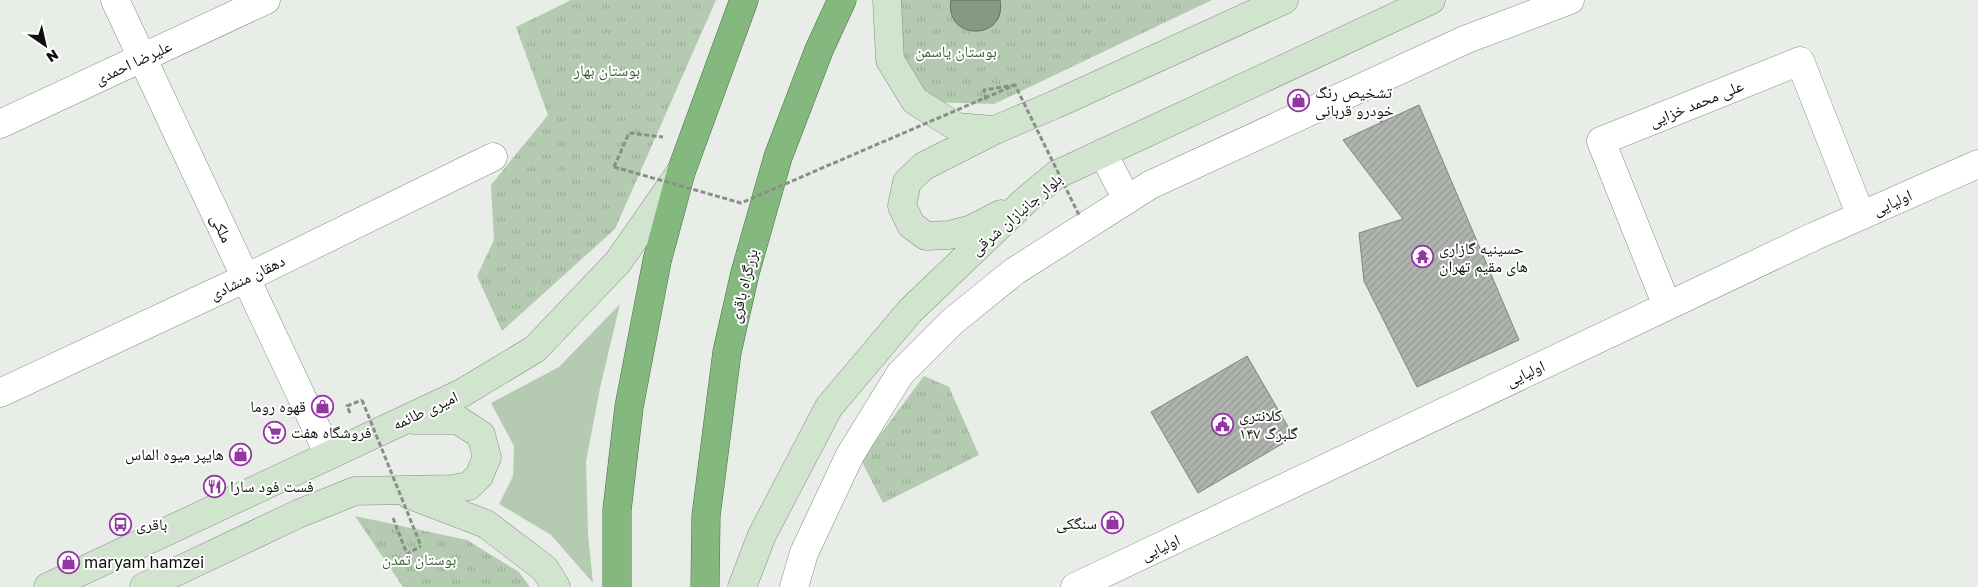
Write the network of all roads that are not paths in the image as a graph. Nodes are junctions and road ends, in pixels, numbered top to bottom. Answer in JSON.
{"nodes":[{"id":1,"x":115,"y":0,"type":"edge"},
{"id":2,"x":266,"y":0,"type":"edge"},
{"id":3,"x":744,"y":0,"type":"edge"},
{"id":4,"x":842,"y":0,"type":"edge"},
{"id":5,"x":887,"y":0,"type":"edge"},
{"id":6,"x":1284,"y":0,"type":"edge"},
{"id":7,"x":1431,"y":0,"type":"edge"},
{"id":8,"x":1570,"y":0,"type":"edge"},
{"id":9,"x":142,"y":58,"type":"junction"},
{"id":10,"x":0,"y":124,"type":"edge"},
{"id":11,"x":995,"y":130,"type":"junction"},
{"id":12,"x":1102,"y":153,"type":"junction"},
{"id":13,"x":493,"y":157,"type":"dead end"},
{"id":14,"x":1978,"y":164,"type":"edge"},
{"id":15,"x":681,"y":172,"type":"junction"},
{"id":16,"x":1127,"y":200,"type":"junction"},
{"id":17,"x":1025,"y":201,"type":"junction"},
{"id":18,"x":1860,"y":216,"type":"junction"},
{"id":19,"x":246,"y":278,"type":"junction"},
{"id":20,"x":1667,"y":306,"type":"junction"},
{"id":21,"x":0,"y":393,"type":"edge"},
{"id":22,"x":404,"y":420,"type":"junction"},
{"id":23,"x":329,"y":455,"type":"junction"},
{"id":24,"x":397,"y":490,"type":"junction"},
{"id":25,"x":48,"y":587,"type":"edge"},
{"id":26,"x":144,"y":587,"type":"edge"},
{"id":27,"x":556,"y":587,"type":"edge"},
{"id":28,"x":617,"y":587,"type":"edge"},
{"id":29,"x":705,"y":587,"type":"edge"},
{"id":30,"x":742,"y":587,"type":"edge"},
{"id":31,"x":794,"y":587,"type":"edge"},
{"id":32,"x":1075,"y":587,"type":"edge"}],
"edges":[{"from":1,"to":9,"type":"street","name":"ملکی"},
{"from":2,"to":9,"type":"street","name":"علیرضا احمدی"},
{"from":3,"to":15,"type":"highway"},
{"from":4,"to":29,"type":"highway","name":"بزرگراه باقری"},
{"from":5,"to":11,"type":"main road"},
{"from":6,"to":11,"type":"main road"},
{"from":7,"to":12,"type":"main road","name":"بلوار جانبازان شرقی"},
{"from":8,"to":16,"type":"street"},
{"from":9,"to":10,"type":"street","name":"علیرضا احمدی"},
{"from":9,"to":19,"type":"street","name":"ملکی"},
{"from":11,"to":17,"type":"main road"},
{"from":12,"to":16,"type":"street"},
{"from":12,"to":17,"type":"main road","name":"بلوار جانبازان شرقی"},
{"from":13,"to":19,"type":"street","name":"دهقان منشادی"},
{"from":14,"to":18,"type":"street","name":"اولیایی"},
{"from":15,"to":22,"type":"main road","name":"امیری طائمه"},
{"from":15,"to":28,"type":"highway"},
{"from":16,"to":31,"type":"street"},
{"from":17,"to":30,"type":"main road","name":"بلوار جانبازان شرقی"},
{"from":18,"to":20,"type":"street","name":"اولیایی"},
{"from":18,"to":20,"type":"street","name":"علی محمد خزایی"},
{"from":19,"to":21,"type":"street","name":"دهقان منشادی"},
{"from":19,"to":23,"type":"street","name":"ملکی"},
{"from":20,"to":32,"type":"street","name":"اولیایی"},
{"from":22,"to":23,"type":"main road","name":"امیری طائمه"},
{"from":22,"to":24,"type":"main road"},
{"from":23,"to":25,"type":"main road","name":"امیری طائمه"},
{"from":24,"to":26,"type":"main road"},
{"from":24,"to":27,"type":"main road"}]}
